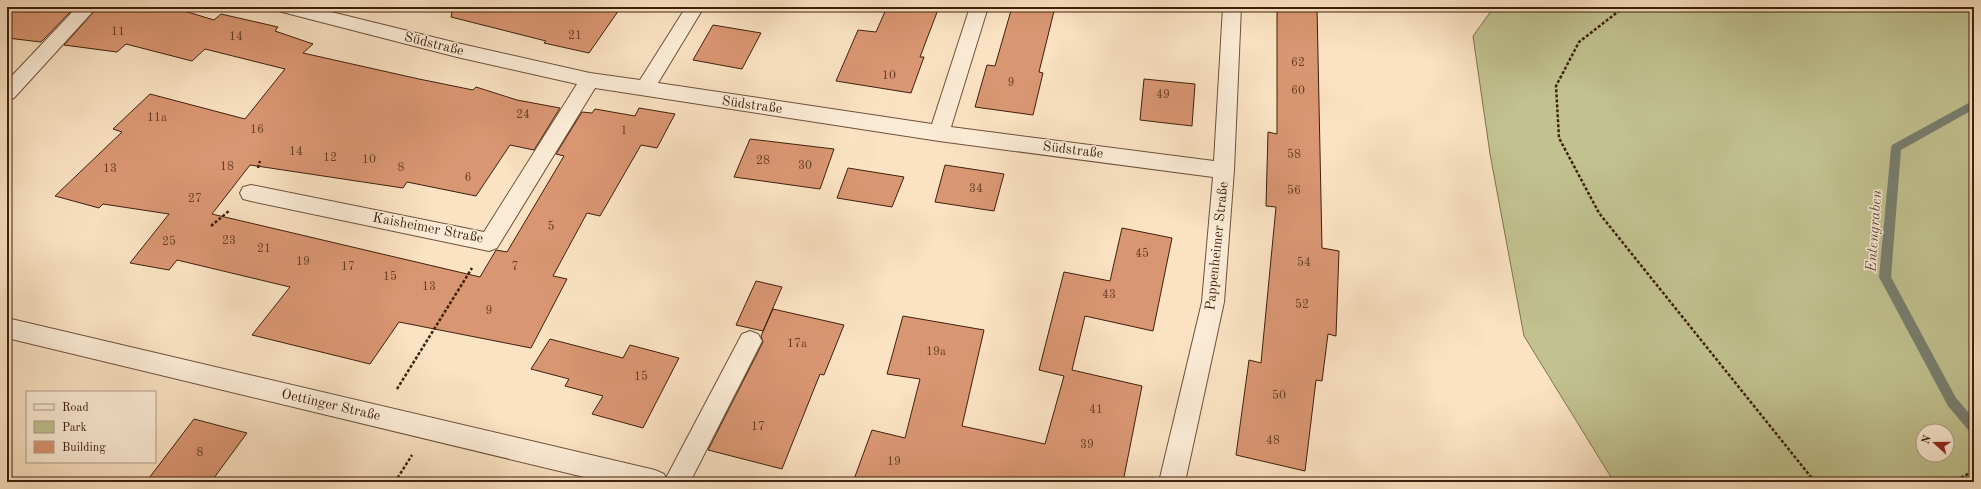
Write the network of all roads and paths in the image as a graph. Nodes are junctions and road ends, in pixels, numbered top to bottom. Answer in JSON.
{"nodes":[{"id":1,"x":88,"y":7,"type":"edge"},
{"id":2,"x":286,"y":7,"type":"edge"},
{"id":3,"x":695,"y":7,"type":"edge"},
{"id":4,"x":979,"y":7,"type":"edge"},
{"id":5,"x":1232,"y":7,"type":"edge"},
{"id":6,"x":1624,"y":7,"type":"edge"},
{"id":7,"x":590,"y":80,"type":"junction"},
{"id":8,"x":645,"y":89,"type":"junction"},
{"id":9,"x":7,"y":93,"type":"edge"},
{"id":10,"x":940,"y":133,"type":"junction"},
{"id":11,"x":1224,"y":170,"type":"junction"},
{"id":12,"x":252,"y":193,"type":"dead end"},
{"id":13,"x":489,"y":242,"type":"junction"},
{"id":14,"x":7,"y":328,"type":"edge"},
{"id":15,"x":750,"y":341,"type":"dead end"},
{"id":16,"x":380,"y":417,"type":"junction"},
{"id":17,"x":1974,"y":472,"type":"edge"},
{"id":18,"x":655,"y":482,"type":"edge"},
{"id":19,"x":677,"y":482,"type":"edge"},
{"id":20,"x":1172,"y":482,"type":"edge"},
{"id":21,"x":1815,"y":482,"type":"edge"},
{"id":22,"x":1952,"y":482,"type":"edge"}],
"edges":[{"from":1,"to":9,"type":"street"},
{"from":2,"to":7,"type":"street","name":"Südstraße"},
{"from":3,"to":8,"type":"street"},
{"from":4,"to":10,"type":"street"},
{"from":5,"to":11,"type":"street","name":"Pappenheimer Straße"},
{"from":6,"to":21,"type":"path"},
{"from":7,"to":8,"type":"street","name":"Südstraße"},
{"from":7,"to":13,"type":"street","name":"Kaisheimer Straße"},
{"from":8,"to":10,"type":"street","name":"Südstraße"},
{"from":10,"to":11,"type":"street","name":"Südstraße"},
{"from":11,"to":20,"type":"street","name":"Pappenheimer Straße"},
{"from":12,"to":13,"type":"street","name":"Kaisheimer Straße"},
{"from":13,"to":16,"type":"path"},
{"from":14,"to":16,"type":"street","name":"Oettinger Straße"},
{"from":15,"to":19,"type":"street"},
{"from":16,"to":18,"type":"street","name":"Oettinger Straße"},
{"from":17,"to":22,"type":"path"}]}
